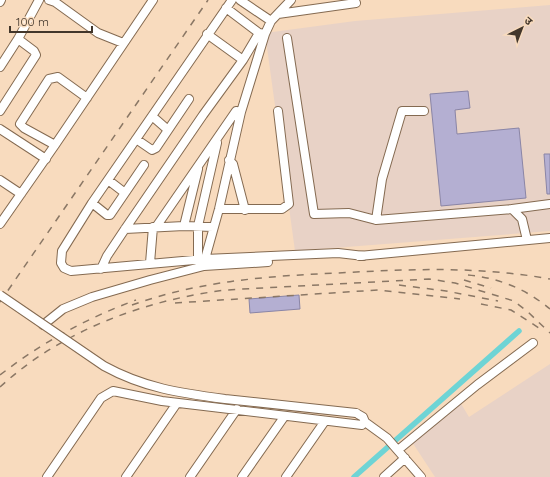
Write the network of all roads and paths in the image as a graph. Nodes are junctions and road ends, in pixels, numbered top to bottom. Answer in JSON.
{"nodes":[{"id":1,"x":39,"y":0,"type":"edge"},
{"id":2,"x":153,"y":0,"type":"edge"},
{"id":3,"x":232,"y":0,"type":"edge"},
{"id":4,"x":240,"y":0,"type":"edge"},
{"id":5,"x":289,"y":0,"type":"edge"},
{"id":6,"x":54,"y":1,"type":"edge"},
{"id":7,"x":340,"y":2,"type":"edge"},
{"id":8,"x":356,"y":3,"type":"dead end"},
{"id":9,"x":226,"y":8,"type":"junction"},
{"id":10,"x":278,"y":14,"type":"junction"},
{"id":11,"x":271,"y":21,"type":"junction"},
{"id":12,"x":262,"y":33,"type":"junction"},
{"id":13,"x":207,"y":34,"type":"junction"},
{"id":14,"x":287,"y":38,"type":"dead end"},
{"id":15,"x":18,"y":39,"type":"junction"},
{"id":16,"x":123,"y":42,"type":"junction"},
{"id":17,"x":244,"y":60,"type":"junction"},
{"id":18,"x":0,"y":67,"type":"edge"},
{"id":19,"x":87,"y":98,"type":"junction"},
{"id":20,"x":189,"y":99,"type":"dead end"},
{"id":21,"x":0,"y":111,"type":"edge"},
{"id":22,"x":278,"y":111,"type":"dead end"},
{"id":23,"x":424,"y":111,"type":"dead end"},
{"id":24,"x":241,"y":112,"type":"junction"},
{"id":25,"x":152,"y":116,"type":"junction"},
{"id":26,"x":0,"y":129,"type":"edge"},
{"id":27,"x":168,"y":130,"type":"junction"},
{"id":28,"x":218,"y":136,"type":"junction"},
{"id":29,"x":136,"y":139,"type":"junction"},
{"id":30,"x":55,"y":145,"type":"junction"},
{"id":31,"x":46,"y":159,"type":"junction"},
{"id":32,"x":229,"y":160,"type":"junction"},
{"id":33,"x":144,"y":165,"type":"dead end"},
{"id":34,"x":198,"y":166,"type":"junction"},
{"id":35,"x":0,"y":180,"type":"edge"},
{"id":36,"x":108,"y":180,"type":"junction"},
{"id":37,"x":21,"y":194,"type":"junction"},
{"id":38,"x":125,"y":194,"type":"junction"},
{"id":39,"x":92,"y":203,"type":"junction"},
{"id":40,"x":550,"y":204,"type":"edge"},
{"id":41,"x":219,"y":209,"type":"junction"},
{"id":42,"x":512,"y":209,"type":"junction"},
{"id":43,"x":245,"y":210,"type":"junction"},
{"id":44,"x":376,"y":220,"type":"junction"},
{"id":45,"x":0,"y":224,"type":"edge"},
{"id":46,"x":184,"y":226,"type":"junction"},
{"id":47,"x":198,"y":226,"type":"junction"},
{"id":48,"x":154,"y":227,"type":"junction"},
{"id":49,"x":213,"y":227,"type":"junction"},
{"id":50,"x":125,"y":229,"type":"junction"},
{"id":51,"x":549,"y":238,"type":"edge"},
{"id":52,"x":527,"y":240,"type":"junction"},
{"id":53,"x":364,"y":256,"type":"junction"},
{"id":54,"x":201,"y":259,"type":"junction"},
{"id":55,"x":150,"y":263,"type":"junction"},
{"id":56,"x":102,"y":269,"type":"junction"},
{"id":57,"x":0,"y":295,"type":"edge"},
{"id":58,"x":43,"y":325,"type":"junction"},
{"id":59,"x":534,"y":343,"type":"dead end"},
{"id":60,"x":176,"y":403,"type":"junction"},
{"id":61,"x":237,"y":409,"type":"junction"},
{"id":62,"x":284,"y":417,"type":"junction"},
{"id":63,"x":325,"y":421,"type":"junction"},
{"id":64,"x":365,"y":422,"type":"junction"},
{"id":65,"x":394,"y":446,"type":"junction"},
{"id":66,"x":405,"y":458,"type":"junction"},
{"id":67,"x":414,"y":474,"type":"edge"},
{"id":68,"x":47,"y":477,"type":"edge"},
{"id":69,"x":126,"y":477,"type":"edge"},
{"id":70,"x":190,"y":477,"type":"edge"},
{"id":71,"x":242,"y":477,"type":"edge"},
{"id":72,"x":286,"y":477,"type":"edge"},
{"id":73,"x":384,"y":477,"type":"edge"},
{"id":74,"x":421,"y":477,"type":"edge"}],
"edges":[{"from":1,"to":15,"type":"street"},
{"from":2,"to":16,"type":"street"},
{"from":3,"to":9,"type":"street"},
{"from":4,"to":11,"type":"street"},
{"from":5,"to":10,"type":"street"},
{"from":6,"to":16,"type":"street"},
{"from":7,"to":8,"type":"street"},
{"from":7,"to":10,"type":"street"},
{"from":9,"to":12,"type":"street"},
{"from":9,"to":13,"type":"street"},
{"from":10,"to":11,"type":"street"},
{"from":11,"to":12,"type":"street"},
{"from":12,"to":17,"type":"street"},
{"from":12,"to":24,"type":"street"},
{"from":13,"to":17,"type":"street"},
{"from":13,"to":25,"type":"street"},
{"from":14,"to":44,"type":"street"},
{"from":15,"to":18,"type":"street"},
{"from":15,"to":21,"type":"street"},
{"from":16,"to":19,"type":"street"},
{"from":17,"to":50,"type":"street"},
{"from":19,"to":30,"type":"street"},
{"from":19,"to":30,"type":"street"},
{"from":20,"to":27,"type":"street"},
{"from":22,"to":43,"type":"street"},
{"from":23,"to":44,"type":"street"},
{"from":24,"to":28,"type":"street"},
{"from":24,"to":32,"type":"street"},
{"from":25,"to":27,"type":"street"},
{"from":25,"to":29,"type":"street"},
{"from":26,"to":31,"type":"street"},
{"from":27,"to":29,"type":"street"},
{"from":28,"to":34,"type":"street"},
{"from":28,"to":47,"type":"street"},
{"from":29,"to":36,"type":"street"},
{"from":30,"to":31,"type":"street"},
{"from":31,"to":37,"type":"street"},
{"from":32,"to":41,"type":"street"},
{"from":32,"to":43,"type":"street"},
{"from":33,"to":38,"type":"street"},
{"from":34,"to":46,"type":"street"},
{"from":34,"to":48,"type":"street"},
{"from":35,"to":37,"type":"street"},
{"from":36,"to":38,"type":"street"},
{"from":36,"to":39,"type":"street"},
{"from":37,"to":45,"type":"street"},
{"from":38,"to":39,"type":"street"},
{"from":39,"to":56,"type":"street"},
{"from":40,"to":42,"type":"street"},
{"from":41,"to":43,"type":"street"},
{"from":41,"to":49,"type":"street"},
{"from":42,"to":44,"type":"street"},
{"from":42,"to":52,"type":"street"},
{"from":46,"to":47,"type":"street"},
{"from":46,"to":48,"type":"street"},
{"from":47,"to":49,"type":"street"},
{"from":47,"to":54,"type":"street"},
{"from":48,"to":50,"type":"street"},
{"from":48,"to":55,"type":"street"},
{"from":49,"to":54,"type":"street"},
{"from":50,"to":56,"type":"street"},
{"from":51,"to":52,"type":"street"},
{"from":52,"to":53,"type":"street"},
{"from":53,"to":54,"type":"street"},
{"from":53,"to":58,"type":"street"},
{"from":54,"to":55,"type":"street"},
{"from":55,"to":56,"type":"street"},
{"from":57,"to":58,"type":"street","bridge":true},
{"from":58,"to":64,"type":"street","bridge":true},
{"from":59,"to":65,"type":"street"},
{"from":60,"to":61,"type":"street"},
{"from":60,"to":68,"type":"street"},
{"from":60,"to":69,"type":"street"},
{"from":61,"to":62,"type":"street"},
{"from":61,"to":70,"type":"street"},
{"from":62,"to":63,"type":"street"},
{"from":62,"to":71,"type":"street"},
{"from":63,"to":64,"type":"street"},
{"from":63,"to":72,"type":"street"},
{"from":64,"to":65,"type":"street"},
{"from":65,"to":66,"type":"street"},
{"from":66,"to":67,"type":"street"},
{"from":66,"to":73,"type":"street"},
{"from":67,"to":74,"type":"street"}]}
